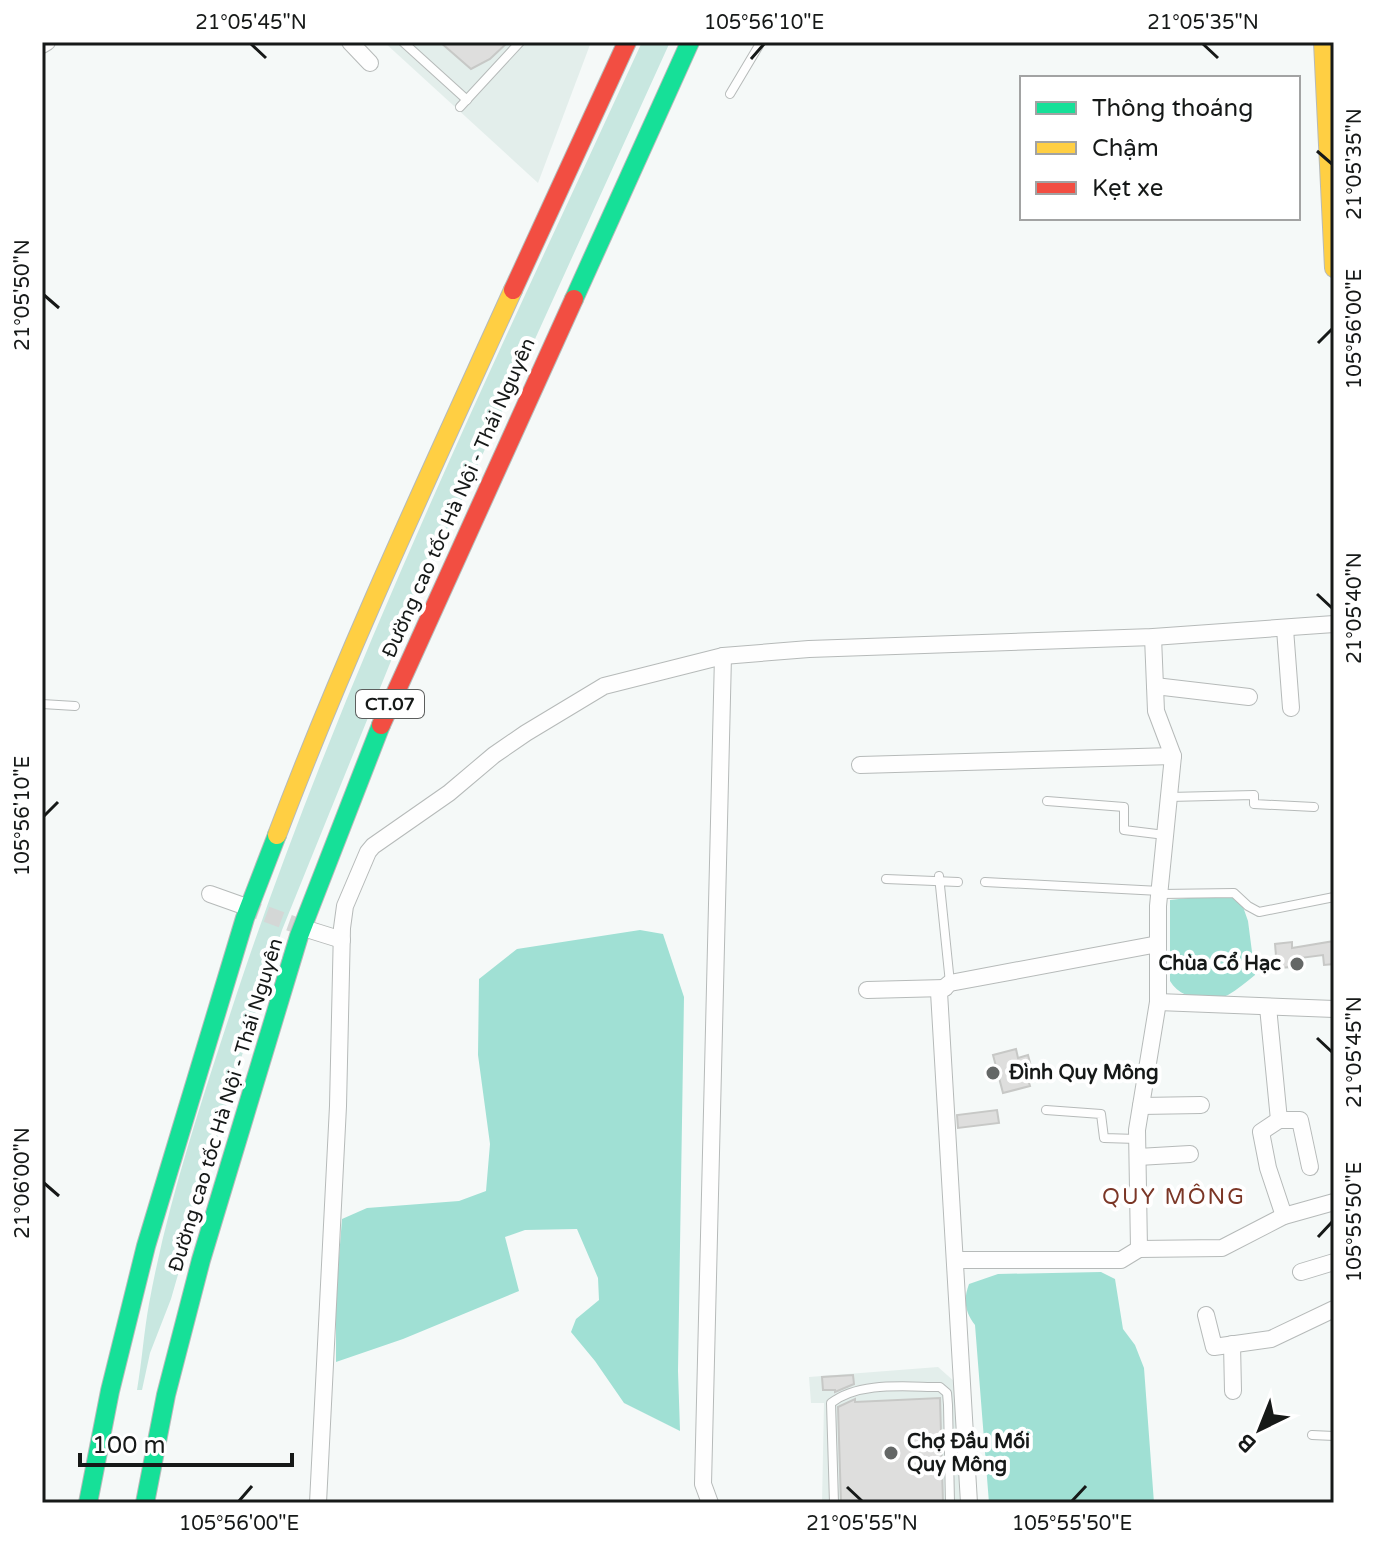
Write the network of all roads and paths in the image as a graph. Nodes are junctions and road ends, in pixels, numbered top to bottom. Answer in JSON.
{"nodes":[{"id":1,"x":47,"y":42,"type":"edge"},
{"id":2,"x":350,"y":42,"type":"edge"},
{"id":3,"x":403,"y":42,"type":"edge"},
{"id":4,"x":520,"y":42,"type":"edge"},
{"id":5,"x":627,"y":42,"type":"edge"},
{"id":6,"x":690,"y":42,"type":"edge"},
{"id":7,"x":761,"y":42,"type":"edge"},
{"id":8,"x":1323,"y":42,"type":"edge"},
{"id":9,"x":42,"y":45,"type":"edge"},
{"id":10,"x":370,"y":63,"type":"dead end"},
{"id":11,"x":1329,"y":66,"type":"edge"},
{"id":12,"x":730,"y":94,"type":"dead end"},
{"id":13,"x":1331,"y":162,"type":"edge"},
{"id":14,"x":1334,"y":268,"type":"edge"},
{"id":15,"x":1334,"y":624,"type":"edge"},
{"id":16,"x":1285,"y":629,"type":"junction"},
{"id":17,"x":1153,"y":637,"type":"junction"},
{"id":18,"x":723,"y":656,"type":"junction"},
{"id":19,"x":1155,"y":686,"type":"junction"},
{"id":20,"x":1249,"y":697,"type":"dead end"},
{"id":21,"x":42,"y":704,"type":"edge"},
{"id":22,"x":75,"y":706,"type":"dead end"},
{"id":23,"x":1291,"y":708,"type":"dead end"},
{"id":24,"x":1173,"y":756,"type":"junction"},
{"id":25,"x":860,"y":765,"type":"dead end"},
{"id":26,"x":1169,"y":797,"type":"junction"},
{"id":27,"x":1047,"y":801,"type":"dead end"},
{"id":28,"x":1314,"y":807,"type":"dead end"},
{"id":29,"x":1166,"y":835,"type":"junction"},
{"id":30,"x":886,"y":879,"type":"dead end"},
{"id":31,"x":940,"y":879,"type":"junction"},
{"id":32,"x":958,"y":882,"type":"dead end"},
{"id":33,"x":985,"y":882,"type":"dead end"},
{"id":34,"x":1161,"y":892,"type":"junction"},
{"id":35,"x":210,"y":894,"type":"dead end"},
{"id":36,"x":1334,"y":897,"type":"edge"},
{"id":37,"x":241,"y":905,"type":"tunnel mouth"},
{"id":38,"x":310,"y":930,"type":"tunnel mouth"},
{"id":39,"x":342,"y":940,"type":"junction"},
{"id":40,"x":1158,"y":944,"type":"junction"},
{"id":41,"x":947,"y":985,"type":"junction"},
{"id":42,"x":867,"y":990,"type":"dead end"},
{"id":43,"x":1158,"y":1002,"type":"junction"},
{"id":44,"x":1268,"y":1007,"type":"junction"},
{"id":45,"x":1334,"y":1009,"type":"edge"},
{"id":46,"x":1201,"y":1105,"type":"dead end"},
{"id":47,"x":1141,"y":1106,"type":"junction"},
{"id":48,"x":1046,"y":1110,"type":"dead end"},
{"id":49,"x":1279,"y":1120,"type":"junction"},
{"id":50,"x":1138,"y":1139,"type":"junction"},
{"id":51,"x":1190,"y":1154,"type":"dead end"},
{"id":52,"x":1138,"y":1157,"type":"junction"},
{"id":53,"x":1310,"y":1167,"type":"dead end"},
{"id":54,"x":1334,"y":1202,"type":"edge"},
{"id":55,"x":1284,"y":1216,"type":"junction"},
{"id":56,"x":1139,"y":1249,"type":"junction"},
{"id":57,"x":955,"y":1260,"type":"junction"},
{"id":58,"x":1334,"y":1262,"type":"edge"},
{"id":59,"x":1301,"y":1272,"type":"dead end"},
{"id":60,"x":1334,"y":1309,"type":"edge"},
{"id":61,"x":1206,"y":1315,"type":"dead end"},
{"id":62,"x":1232,"y":1344,"type":"junction"},
{"id":63,"x":1233,"y":1391,"type":"dead end"},
{"id":64,"x":1312,"y":1435,"type":"dead end"},
{"id":65,"x":1334,"y":1436,"type":"edge"},
{"id":66,"x":88,"y":1503,"type":"edge"},
{"id":67,"x":145,"y":1503,"type":"edge"},
{"id":68,"x":318,"y":1503,"type":"edge"},
{"id":69,"x":710,"y":1503,"type":"edge"},
{"id":70,"x":834,"y":1503,"type":"edge"},
{"id":71,"x":950,"y":1503,"type":"edge"},
{"id":72,"x":969,"y":1503,"type":"edge"}],
"edges":[{"from":1,"to":9,"type":"street"},
{"from":2,"to":10,"type":"street"},
{"from":3,"to":4,"type":"lane"},
{"from":5,"to":66,"type":"main road","name":"Đường cao tốc Hà Nội - Thái Nguyên","number":"CT.07"},
{"from":6,"to":67,"type":"main road","name":"Đường cao tốc Hà Nội - Thái Nguyên","number":"CT.07"},
{"from":7,"to":12,"type":"lane"},
{"from":8,"to":11,"type":"main road"},
{"from":11,"to":13,"type":"main road"},
{"from":13,"to":14,"type":"main road"},
{"from":15,"to":16,"type":"street"},
{"from":16,"to":17,"type":"street"},
{"from":16,"to":23,"type":"street"},
{"from":17,"to":18,"type":"street"},
{"from":17,"to":19,"type":"street"},
{"from":18,"to":39,"type":"street"},
{"from":18,"to":69,"type":"street"},
{"from":19,"to":20,"type":"street"},
{"from":19,"to":24,"type":"street"},
{"from":21,"to":22,"type":"lane"},
{"from":24,"to":25,"type":"street"},
{"from":24,"to":26,"type":"street"},
{"from":26,"to":28,"type":"lane"},
{"from":26,"to":29,"type":"street"},
{"from":27,"to":29,"type":"lane"},
{"from":29,"to":34,"type":"street"},
{"from":30,"to":31,"type":"lane"},
{"from":31,"to":32,"type":"lane"},
{"from":31,"to":41,"type":"lane"},
{"from":33,"to":34,"type":"lane"},
{"from":34,"to":36,"type":"lane"},
{"from":34,"to":40,"type":"street"},
{"from":35,"to":37,"type":"street"},
{"from":38,"to":39,"type":"street"},
{"from":39,"to":68,"type":"street"},
{"from":40,"to":41,"type":"street"},
{"from":40,"to":43,"type":"street"},
{"from":41,"to":42,"type":"street"},
{"from":41,"to":57,"type":"street"},
{"from":43,"to":44,"type":"street"},
{"from":43,"to":47,"type":"street"},
{"from":44,"to":45,"type":"street"},
{"from":44,"to":49,"type":"street"},
{"from":46,"to":47,"type":"street"},
{"from":47,"to":50,"type":"street"},
{"from":48,"to":50,"type":"lane"},
{"from":49,"to":53,"type":"street"},
{"from":49,"to":55,"type":"street"},
{"from":50,"to":52,"type":"street"},
{"from":51,"to":52,"type":"street"},
{"from":52,"to":56,"type":"street"},
{"from":54,"to":55,"type":"street"},
{"from":55,"to":56,"type":"street"},
{"from":56,"to":57,"type":"street"},
{"from":57,"to":72,"type":"street"},
{"from":58,"to":59,"type":"street"},
{"from":60,"to":62,"type":"street"},
{"from":61,"to":62,"type":"street"},
{"from":62,"to":63,"type":"street"},
{"from":64,"to":65,"type":"lane"},
{"from":70,"to":71,"type":"lane"}]}
